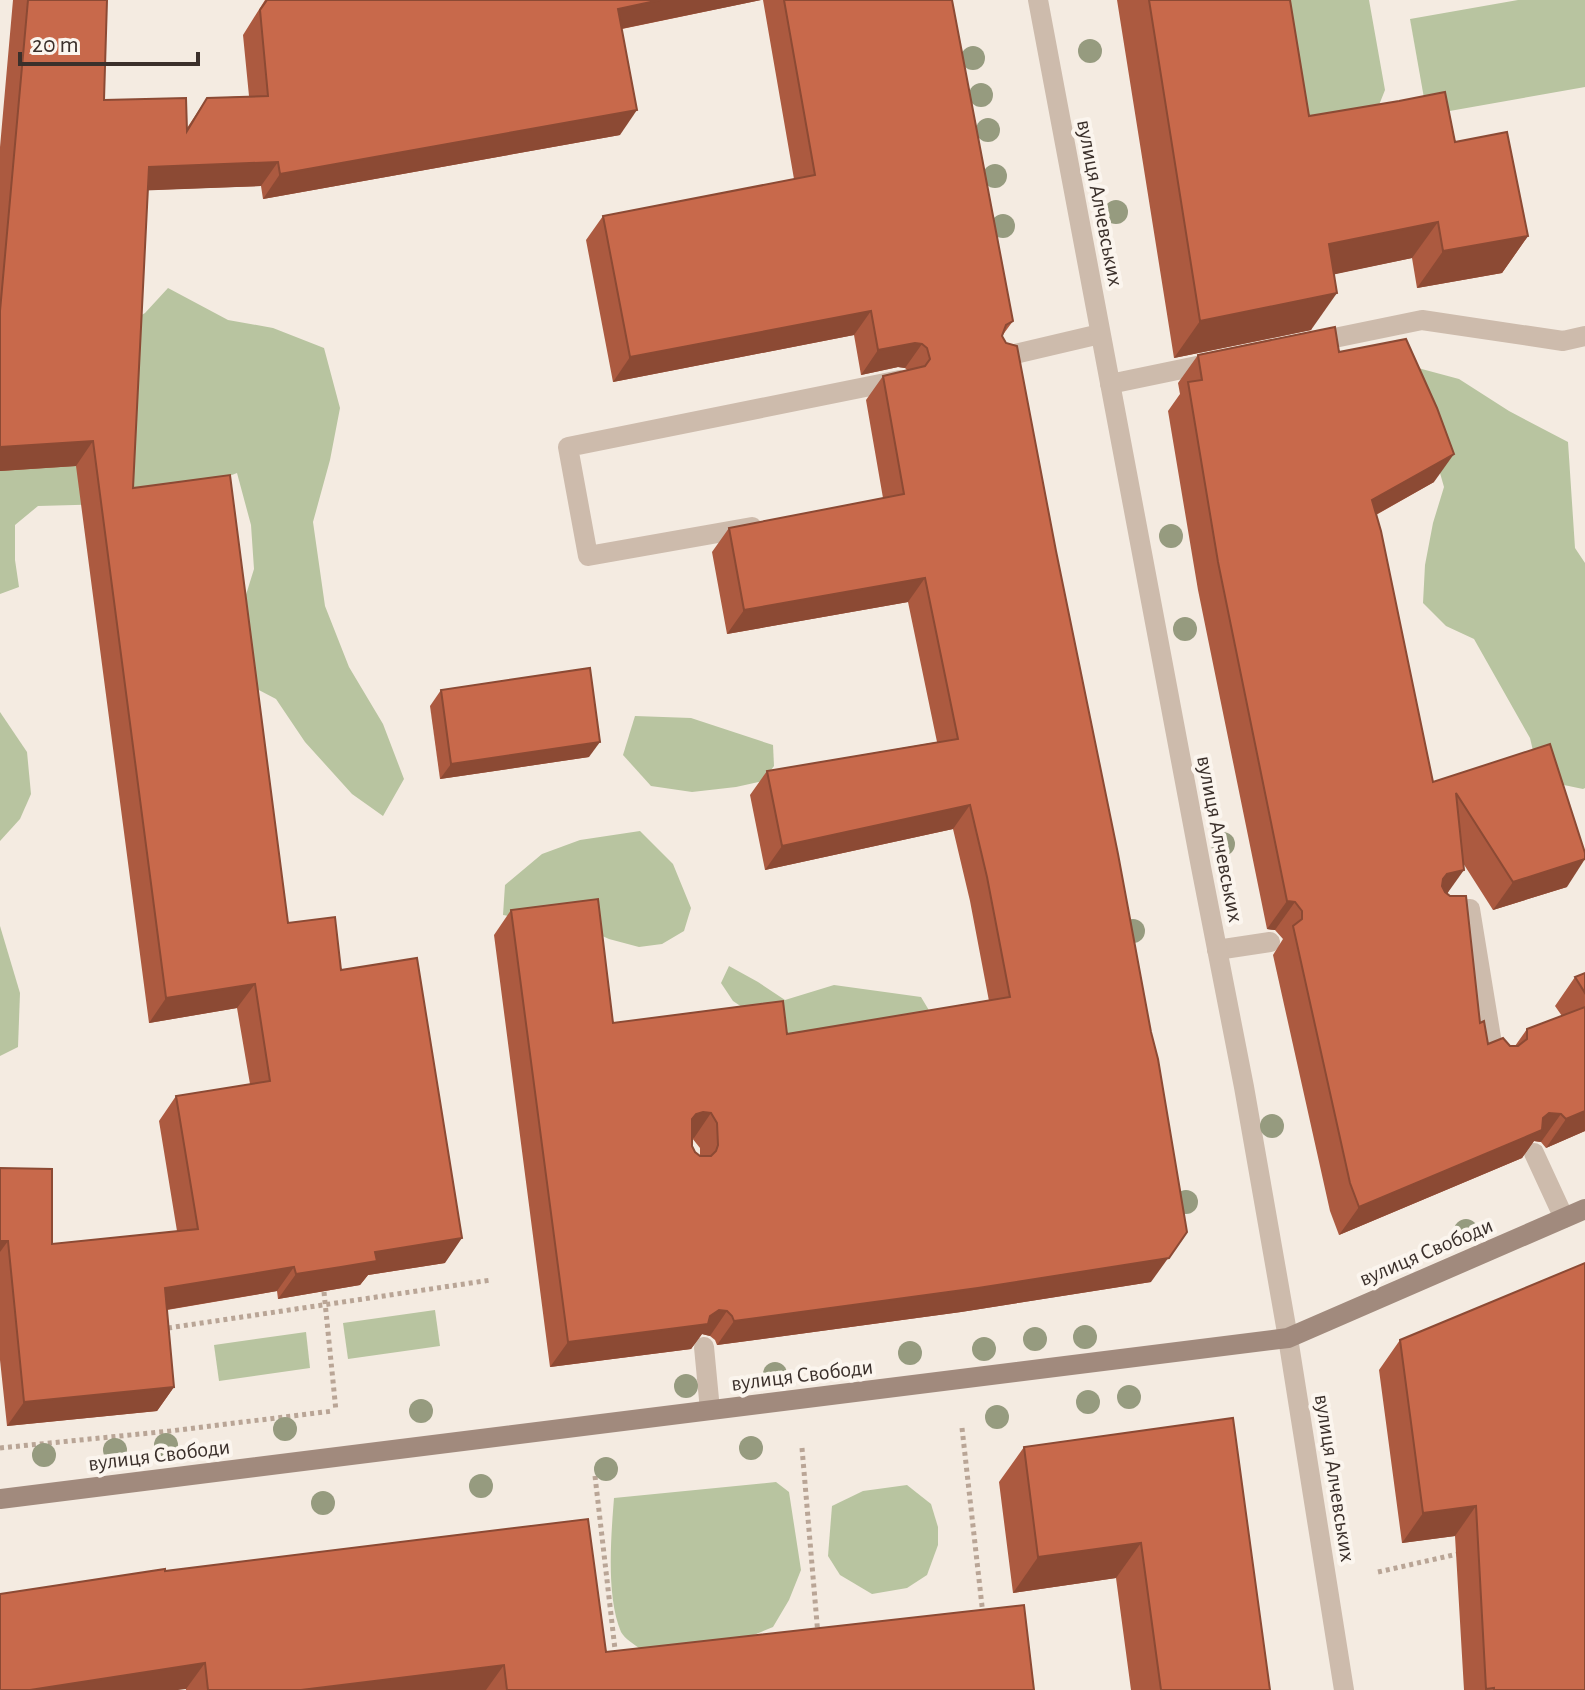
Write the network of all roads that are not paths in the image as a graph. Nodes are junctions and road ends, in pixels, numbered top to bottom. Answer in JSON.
{"nodes":[{"id":1,"x":1038,"y":0,"type":"edge"},
{"id":2,"x":1100,"y":334,"type":"junction"},
{"id":3,"x":1585,"y":336,"type":"edge"},
{"id":4,"x":1297,"y":345,"type":"edge"},
{"id":5,"x":998,"y":358,"type":"edge"},
{"id":6,"x":1235,"y":358,"type":"edge"},
{"id":7,"x":900,"y":380,"type":"edge"},
{"id":8,"x":1110,"y":384,"type":"junction"},
{"id":9,"x":776,"y":522,"type":"edge"},
{"id":10,"x":1435,"y":912,"type":"edge"},
{"id":11,"x":1270,"y":942,"type":"dead end"},
{"id":12,"x":1217,"y":950,"type":"junction"},
{"id":13,"x":1495,"y":1062,"type":"edge"},
{"id":14,"x":1534,"y":1153,"type":"edge"},
{"id":15,"x":1585,"y":1209,"type":"edge"},
{"id":16,"x":1564,"y":1218,"type":"junction"},
{"id":17,"x":1288,"y":1338,"type":"junction"},
{"id":18,"x":704,"y":1347,"type":"edge"},
{"id":19,"x":710,"y":1410,"type":"junction"},
{"id":20,"x":0,"y":1499,"type":"edge"},
{"id":21,"x":1344,"y":1690,"type":"edge"}],
"edges":[{"from":1,"to":2,"type":"street","name":"вулиця Алчевських"},
{"from":2,"to":5,"type":"street"},
{"from":2,"to":8,"type":"street","name":"вулиця Алчевських"},
{"from":3,"to":4,"type":"street"},
{"from":6,"to":8,"type":"street"},
{"from":7,"to":9,"type":"street"},
{"from":8,"to":12,"type":"street","name":"вулиця Алчевських"},
{"from":10,"to":13,"type":"street"},
{"from":11,"to":12,"type":"street"},
{"from":12,"to":17,"type":"street","name":"вулиця Алчевських"},
{"from":14,"to":16,"type":"street"},
{"from":15,"to":16,"type":"main road","name":"вулиця Свободи"},
{"from":16,"to":17,"type":"main road","name":"вулиця Свободи"},
{"from":17,"to":19,"type":"main road","name":"вулиця Свободи"},
{"from":17,"to":21,"type":"street","name":"вулиця Алчевських"},
{"from":18,"to":19,"type":"street"},
{"from":19,"to":20,"type":"main road","name":"вулиця Свободи"}]}
